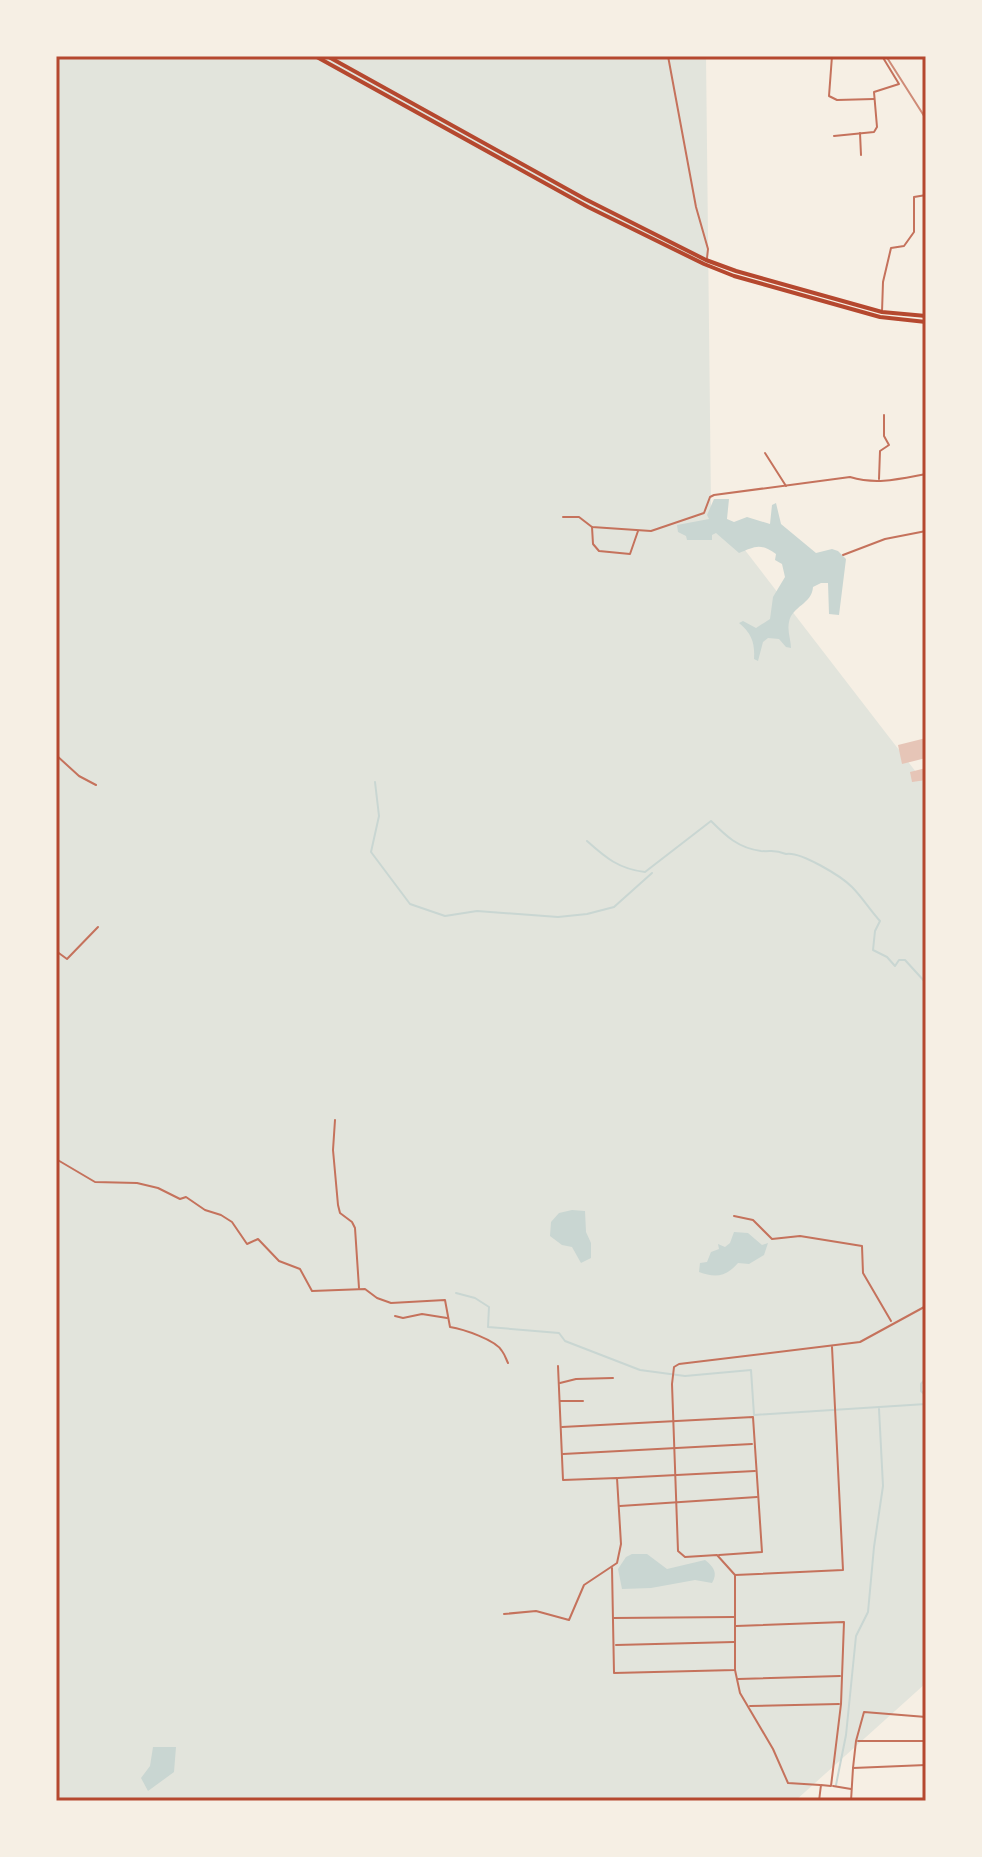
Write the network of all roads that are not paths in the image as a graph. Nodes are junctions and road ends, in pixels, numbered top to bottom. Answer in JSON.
{"nodes":[{"id":1,"x":315,"y":56,"type":"edge"},
{"id":2,"x":327,"y":56,"type":"edge"},
{"id":3,"x":668,"y":56,"type":"edge"},
{"id":4,"x":832,"y":56,"type":"edge"},
{"id":5,"x":882,"y":56,"type":"edge"},
{"id":6,"x":875,"y":99,"type":"junction"},
{"id":7,"x":860,"y":133,"type":"junction"},
{"id":8,"x":834,"y":136,"type":"dead end"},
{"id":9,"x":861,"y":155,"type":"dead end"},
{"id":10,"x":926,"y":195,"type":"edge"},
{"id":11,"x":706,"y":260,"type":"junction"},
{"id":12,"x":882,"y":312,"type":"junction"},
{"id":13,"x":926,"y":319,"type":"edge"},
{"id":14,"x":884,"y":415,"type":"dead end"},
{"id":15,"x":765,"y":453,"type":"dead end"},
{"id":16,"x":926,"y":474,"type":"edge"},
{"id":17,"x":879,"y":482,"type":"junction"},
{"id":18,"x":787,"y":486,"type":"junction"},
{"id":19,"x":563,"y":517,"type":"dead end"},
{"id":20,"x":592,"y":527,"type":"junction"},
{"id":21,"x":638,"y":530,"type":"junction"},
{"id":22,"x":926,"y":531,"type":"edge"},
{"id":23,"x":843,"y":555,"type":"dead end"},
{"id":24,"x":56,"y":755,"type":"edge"},
{"id":25,"x":96,"y":785,"type":"dead end"},
{"id":26,"x":98,"y":927,"type":"dead end"},
{"id":27,"x":56,"y":951,"type":"edge"},
{"id":28,"x":335,"y":1120,"type":"dead end"},
{"id":29,"x":56,"y":1159,"type":"edge"},
{"id":30,"x":734,"y":1216,"type":"dead end"},
{"id":31,"x":359,"y":1289,"type":"junction"},
{"id":32,"x":926,"y":1306,"type":"edge"},
{"id":33,"x":395,"y":1316,"type":"dead end"},
{"id":34,"x":448,"y":1318,"type":"junction"},
{"id":35,"x":892,"y":1322,"type":"junction"},
{"id":36,"x":832,"y":1345,"type":"junction"},
{"id":37,"x":508,"y":1363,"type":"dead end"},
{"id":38,"x":558,"y":1366,"type":"dead end"},
{"id":39,"x":613,"y":1378,"type":"dead end"},
{"id":40,"x":559,"y":1383,"type":"junction"},
{"id":41,"x":560,"y":1401,"type":"junction"},
{"id":42,"x":583,"y":1401,"type":"dead end"},
{"id":43,"x":673,"y":1422,"type":"junction"},
{"id":44,"x":561,"y":1427,"type":"junction"},
{"id":45,"x":754,"y":1444,"type":"junction"},
{"id":46,"x":674,"y":1447,"type":"junction"},
{"id":47,"x":562,"y":1454,"type":"junction"},
{"id":48,"x":756,"y":1471,"type":"junction"},
{"id":49,"x":676,"y":1475,"type":"junction"},
{"id":50,"x":617,"y":1478,"type":"junction"},
{"id":51,"x":758,"y":1497,"type":"junction"},
{"id":52,"x":677,"y":1502,"type":"junction"},
{"id":53,"x":619,"y":1506,"type":"junction"},
{"id":54,"x":717,"y":1555,"type":"junction"},
{"id":55,"x":612,"y":1568,"type":"junction"},
{"id":56,"x":735,"y":1575,"type":"junction"},
{"id":57,"x":504,"y":1614,"type":"dead end"},
{"id":58,"x":735,"y":1617,"type":"junction"},
{"id":59,"x":613,"y":1618,"type":"junction"},
{"id":60,"x":735,"y":1626,"type":"junction"},
{"id":61,"x":735,"y":1642,"type":"junction"},
{"id":62,"x":614,"y":1645,"type":"junction"},
{"id":63,"x":735,"y":1670,"type":"junction"},
{"id":64,"x":841,"y":1676,"type":"junction"},
{"id":65,"x":737,"y":1679,"type":"junction"},
{"id":66,"x":841,"y":1704,"type":"junction"},
{"id":67,"x":748,"y":1706,"type":"junction"},
{"id":68,"x":926,"y":1717,"type":"edge"},
{"id":69,"x":856,"y":1741,"type":"junction"},
{"id":70,"x":926,"y":1741,"type":"edge"},
{"id":71,"x":926,"y":1765,"type":"edge"},
{"id":72,"x":853,"y":1768,"type":"junction"},
{"id":73,"x":821,"y":1785,"type":"junction"},
{"id":74,"x":831,"y":1786,"type":"junction"},
{"id":75,"x":852,"y":1789,"type":"junction"},
{"id":76,"x":819,"y":1801,"type":"edge"},
{"id":77,"x":851,"y":1801,"type":"edge"}],
"edges":[{"from":1,"to":13,"type":"main road"},
{"from":2,"to":11,"type":"main road"},
{"from":3,"to":11,"type":"street"},
{"from":4,"to":6,"type":"street"},
{"from":5,"to":6,"type":"street"},
{"from":6,"to":7,"type":"street"},
{"from":7,"to":8,"type":"street"},
{"from":7,"to":9,"type":"street"},
{"from":10,"to":12,"type":"street"},
{"from":11,"to":12,"type":"main road"},
{"from":12,"to":13,"type":"main road"},
{"from":14,"to":17,"type":"street"},
{"from":15,"to":18,"type":"street"},
{"from":16,"to":17,"type":"street"},
{"from":17,"to":18,"type":"street"},
{"from":18,"to":21,"type":"street"},
{"from":19,"to":20,"type":"street"},
{"from":20,"to":21,"type":"street"},
{"from":20,"to":21,"type":"street"},
{"from":22,"to":23,"type":"street"},
{"from":24,"to":25,"type":"street"},
{"from":26,"to":27,"type":"street"},
{"from":28,"to":31,"type":"street"},
{"from":29,"to":31,"type":"street"},
{"from":30,"to":35,"type":"street"},
{"from":31,"to":34,"type":"street"},
{"from":32,"to":35,"type":"street"},
{"from":33,"to":34,"type":"street"},
{"from":34,"to":37,"type":"street"},
{"from":35,"to":36,"type":"street"},
{"from":36,"to":43,"type":"street"},
{"from":36,"to":56,"type":"street"},
{"from":38,"to":40,"type":"street"},
{"from":39,"to":40,"type":"street"},
{"from":40,"to":41,"type":"street"},
{"from":41,"to":42,"type":"street"},
{"from":41,"to":44,"type":"street"},
{"from":43,"to":44,"type":"street"},
{"from":43,"to":45,"type":"street"},
{"from":43,"to":46,"type":"street"},
{"from":44,"to":47,"type":"street"},
{"from":45,"to":46,"type":"street"},
{"from":45,"to":48,"type":"street"},
{"from":46,"to":47,"type":"street"},
{"from":46,"to":49,"type":"street"},
{"from":47,"to":50,"type":"street"},
{"from":48,"to":49,"type":"street"},
{"from":48,"to":51,"type":"street"},
{"from":49,"to":50,"type":"street"},
{"from":49,"to":52,"type":"street"},
{"from":50,"to":53,"type":"street"},
{"from":51,"to":52,"type":"street"},
{"from":51,"to":54,"type":"street"},
{"from":52,"to":53,"type":"street"},
{"from":52,"to":54,"type":"street"},
{"from":53,"to":55,"type":"street"},
{"from":54,"to":56,"type":"street"},
{"from":55,"to":57,"type":"street"},
{"from":55,"to":59,"type":"street"},
{"from":56,"to":58,"type":"street"},
{"from":58,"to":59,"type":"street"},
{"from":58,"to":60,"type":"street"},
{"from":59,"to":62,"type":"street"},
{"from":60,"to":61,"type":"street"},
{"from":60,"to":64,"type":"street"},
{"from":61,"to":62,"type":"street"},
{"from":61,"to":63,"type":"street"},
{"from":62,"to":63,"type":"street"},
{"from":63,"to":65,"type":"street"},
{"from":64,"to":65,"type":"street"},
{"from":64,"to":66,"type":"street"},
{"from":65,"to":67,"type":"street"},
{"from":66,"to":67,"type":"street"},
{"from":66,"to":74,"type":"street"},
{"from":67,"to":73,"type":"street"},
{"from":68,"to":69,"type":"street"},
{"from":69,"to":70,"type":"street"},
{"from":69,"to":72,"type":"street"},
{"from":71,"to":72,"type":"street"},
{"from":72,"to":75,"type":"street"},
{"from":73,"to":74,"type":"street"},
{"from":73,"to":76,"type":"street"},
{"from":74,"to":75,"type":"street"},
{"from":75,"to":77,"type":"street"}]}
